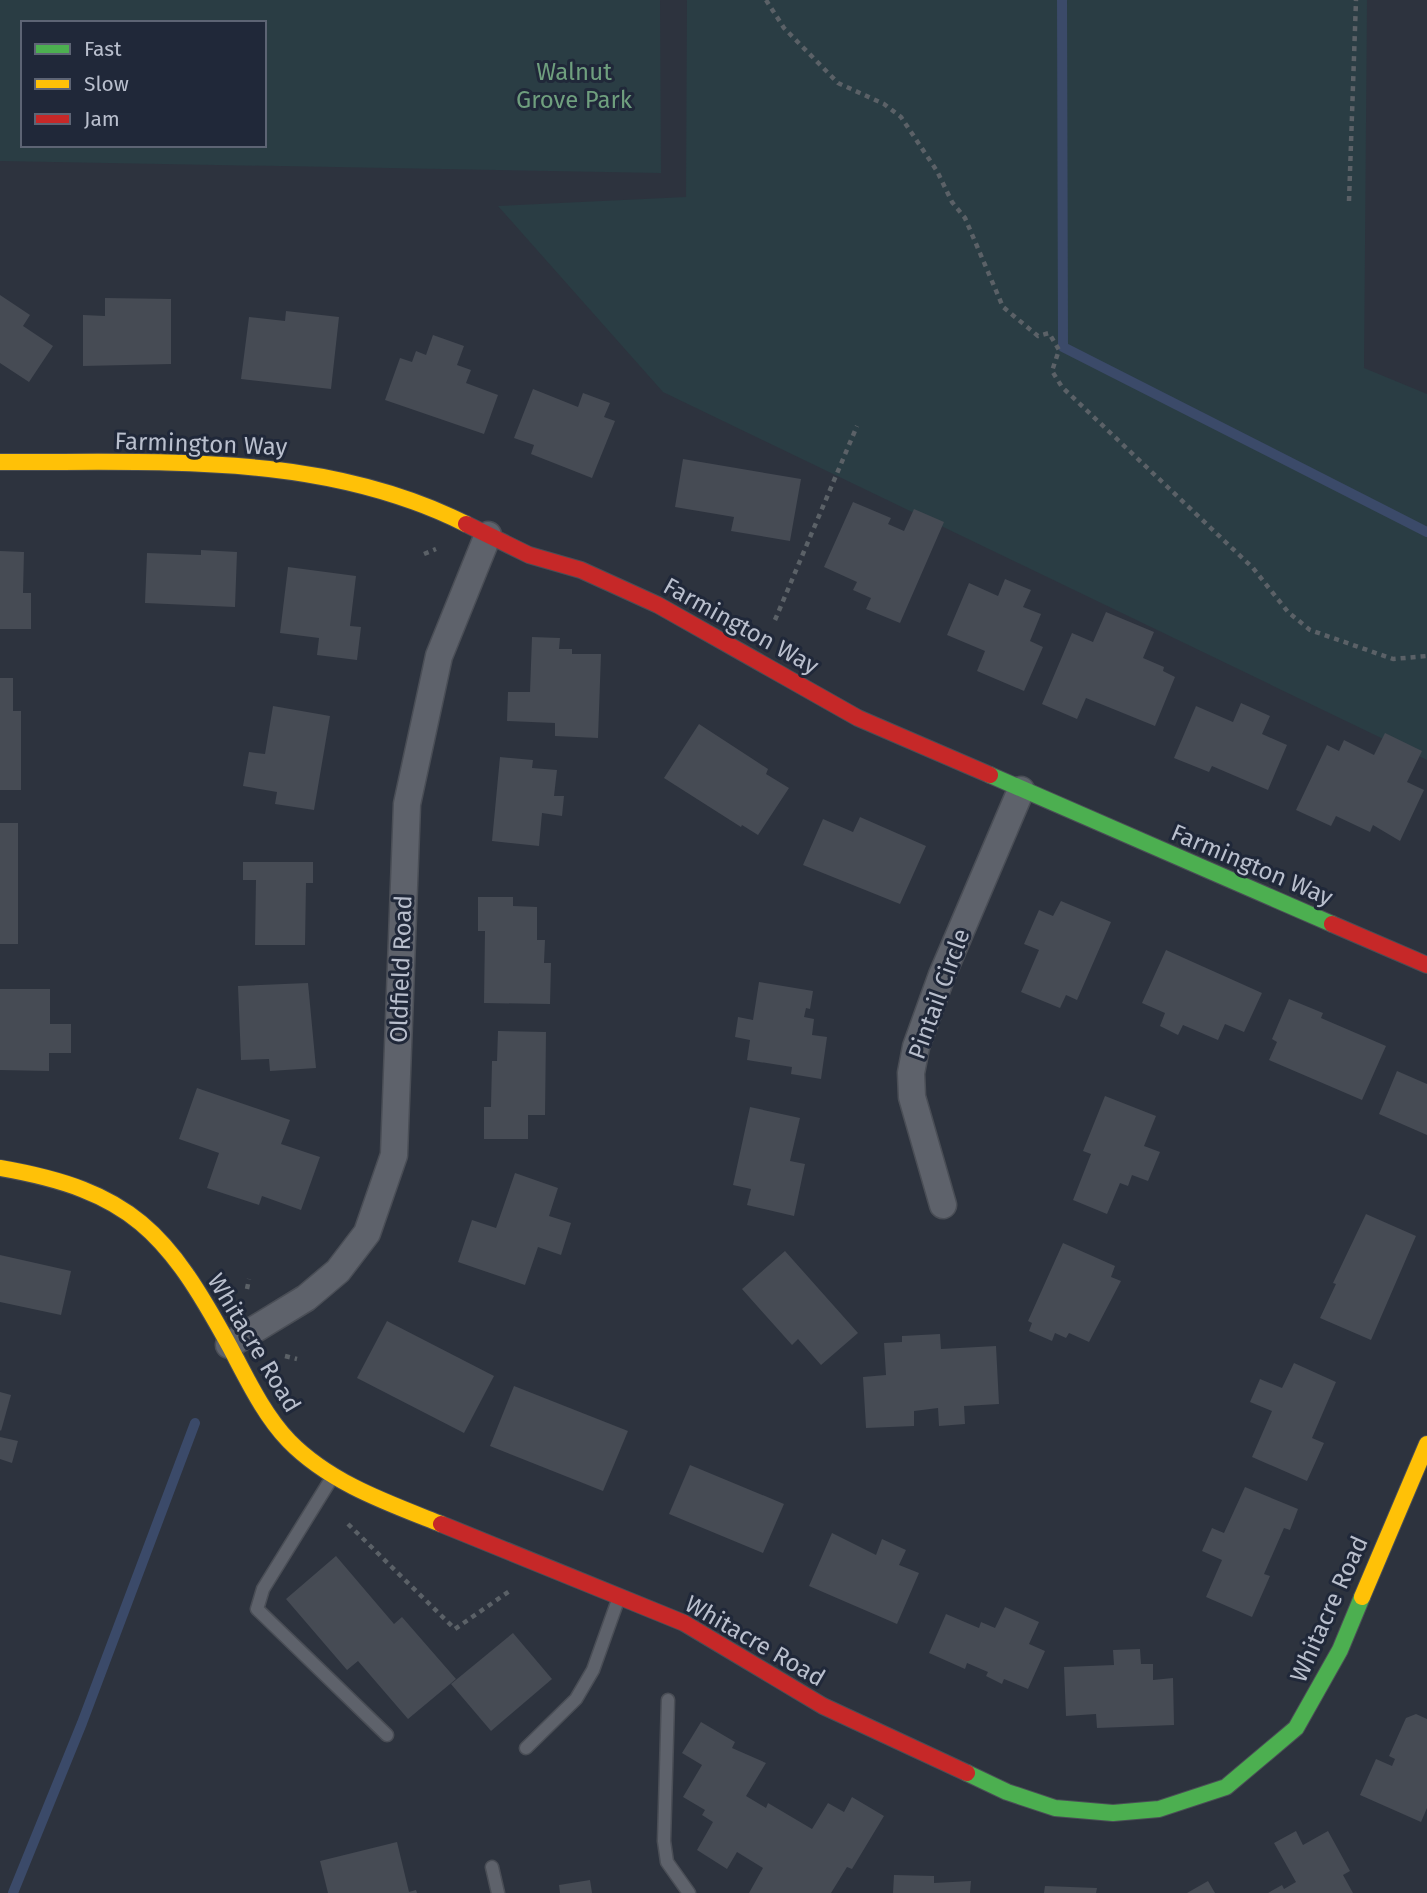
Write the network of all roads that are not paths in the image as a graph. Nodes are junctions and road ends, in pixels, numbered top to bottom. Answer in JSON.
{"nodes":[{"id":1,"x":0,"y":462,"type":"edge"},
{"id":2,"x":488,"y":535,"type":"junction"},
{"id":3,"x":1021,"y":790,"type":"junction"},
{"id":4,"x":1427,"y":965,"type":"edge"},
{"id":5,"x":0,"y":1168,"type":"edge"},
{"id":6,"x":943,"y":1205,"type":"dead end"},
{"id":7,"x":229,"y":1345,"type":"junction"},
{"id":8,"x":1427,"y":1444,"type":"edge"},
{"id":9,"x":333,"y":1476,"type":"junction"},
{"id":10,"x":620,"y":1595,"type":"junction"},
{"id":11,"x":668,"y":1700,"type":"dead end"},
{"id":12,"x":387,"y":1735,"type":"dead end"},
{"id":13,"x":526,"y":1748,"type":"dead end"},
{"id":14,"x":492,"y":1867,"type":"dead end"},
{"id":15,"x":498,"y":1893,"type":"edge"},
{"id":16,"x":689,"y":1893,"type":"edge"}],
"edges":[{"from":1,"to":2,"type":"street","name":"Farmington Way"},
{"from":2,"to":3,"type":"street","name":"Farmington Way"},
{"from":2,"to":7,"type":"street","name":"Oldfield Road"},
{"from":3,"to":4,"type":"street","name":"Farmington Way"},
{"from":3,"to":6,"type":"street","name":"Pintail Circle"},
{"from":5,"to":7,"type":"street","name":"Whitacre Road"},
{"from":7,"to":9,"type":"street","name":"Whitacre Road"},
{"from":8,"to":10,"type":"street","name":"Whitacre Road"},
{"from":9,"to":10,"type":"street","name":"Whitacre Road"},
{"from":9,"to":12,"type":"lane"},
{"from":10,"to":13,"type":"lane"},
{"from":11,"to":16,"type":"lane"},
{"from":14,"to":15,"type":"lane"}]}
